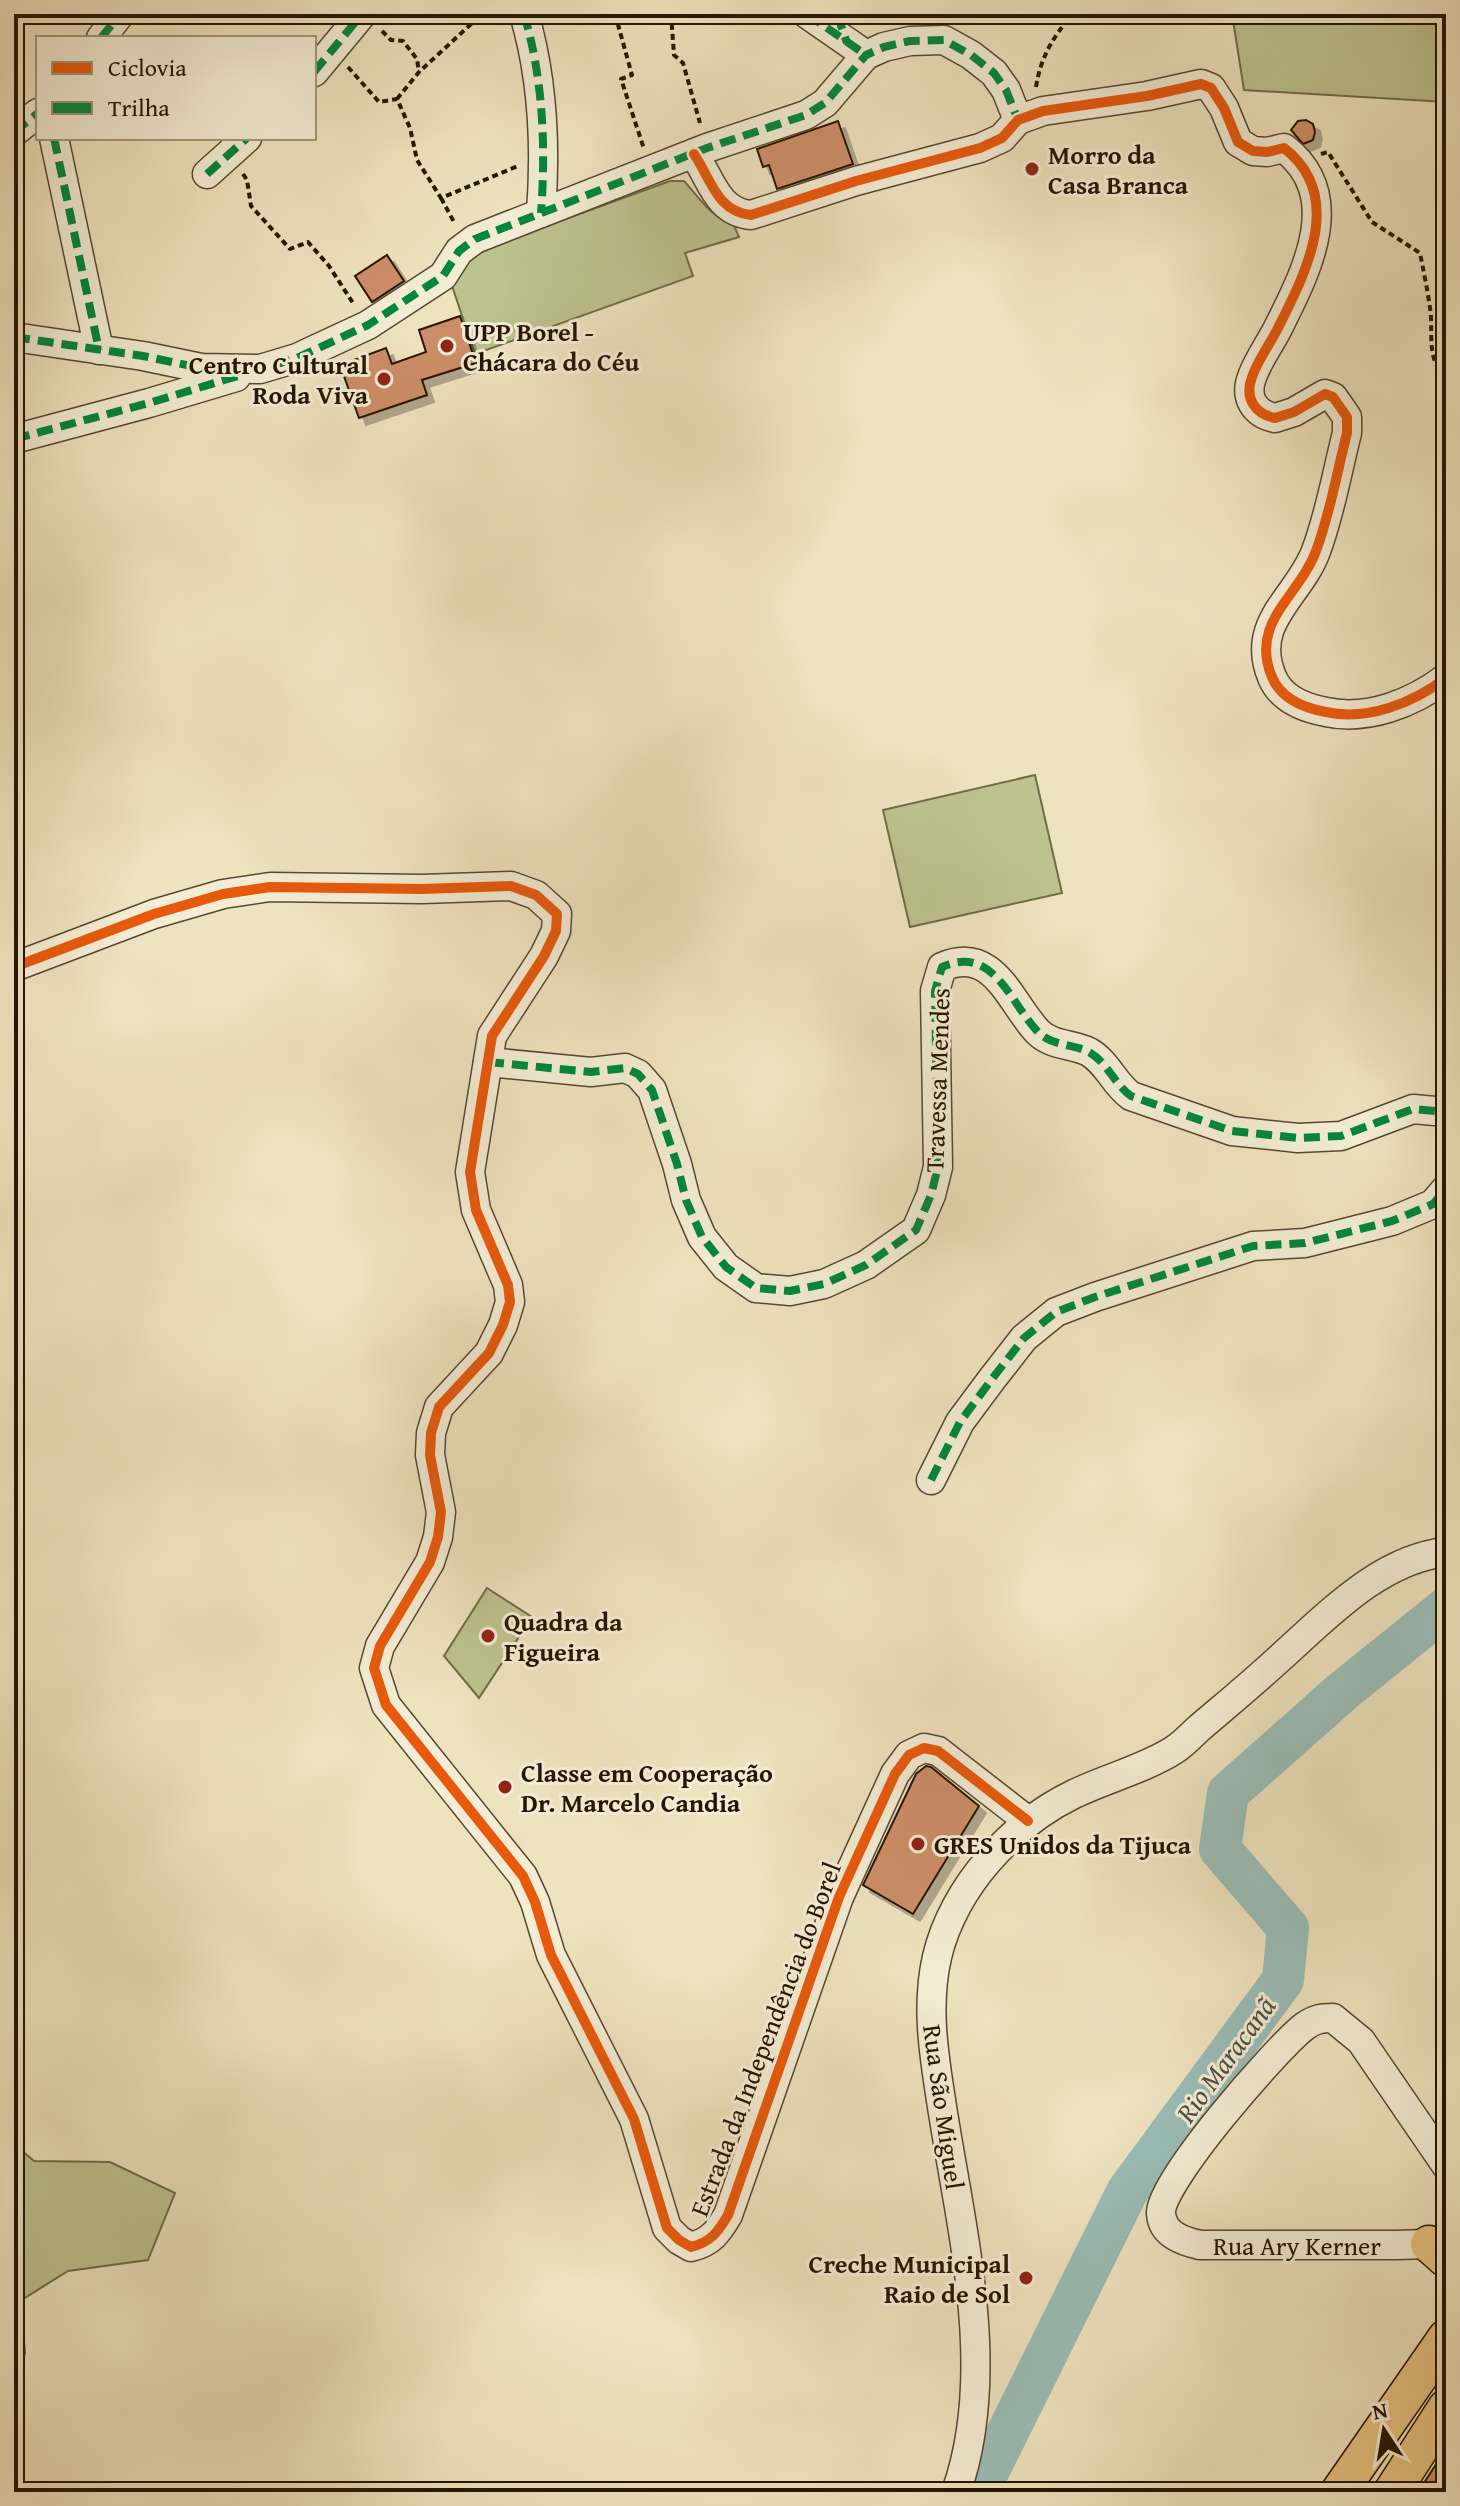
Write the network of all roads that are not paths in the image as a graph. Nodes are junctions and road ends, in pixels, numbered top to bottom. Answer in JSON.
{"nodes":[{"id":1,"x":120,"y":14,"type":"edge"},
{"id":2,"x":524,"y":14,"type":"edge"},
{"id":3,"x":807,"y":14,"type":"edge"},
{"id":4,"x":837,"y":14,"type":"edge"},
{"id":5,"x":367,"y":18,"type":"edge"},
{"id":6,"x":103,"y":36,"type":"edge"},
{"id":7,"x":857,"y":49,"type":"junction"},
{"id":8,"x":316,"y":70,"type":"edge"},
{"id":9,"x":36,"y":115,"type":"edge"},
{"id":10,"x":1018,"y":120,"type":"junction"},
{"id":11,"x":14,"y":132,"type":"edge"},
{"id":12,"x":54,"y":140,"type":"edge"},
{"id":13,"x":238,"y":146,"type":"edge"},
{"id":14,"x":701,"y":151,"type":"junction"},
{"id":15,"x":207,"y":174,"type":"dead end"},
{"id":16,"x":541,"y":213,"type":"junction"},
{"id":17,"x":14,"y":337,"type":"edge"},
{"id":18,"x":99,"y":350,"type":"junction"},
{"id":19,"x":260,"y":369,"type":"junction"},
{"id":20,"x":14,"y":439,"type":"edge"},
{"id":21,"x":1446,"y":678,"type":"edge"},
{"id":22,"x":14,"y":967,"type":"edge"},
{"id":23,"x":488,"y":1062,"type":"junction"},
{"id":24,"x":1446,"y":1112,"type":"edge"},
{"id":25,"x":1446,"y":1189,"type":"edge"},
{"id":26,"x":931,"y":1480,"type":"dead end"},
{"id":27,"x":1446,"y":1552,"type":"edge"},
{"id":28,"x":1028,"y":1821,"type":"junction"},
{"id":29,"x":1446,"y":2165,"type":"edge"},
{"id":30,"x":1440,"y":2247,"type":"edge"},
{"id":31,"x":1446,"y":2338,"type":"edge"},
{"id":32,"x":1446,"y":2408,"type":"edge"},
{"id":33,"x":956,"y":2492,"type":"edge"},
{"id":34,"x":1339,"y":2492,"type":"edge"},
{"id":35,"x":1392,"y":2492,"type":"edge"}],
"edges":[{"from":1,"to":6,"type":"street"},
{"from":2,"to":16,"type":"street"},
{"from":3,"to":7,"type":"street"},
{"from":4,"to":7,"type":"street"},
{"from":5,"to":8,"type":"street"},
{"from":7,"to":10,"type":"street"},
{"from":7,"to":14,"type":"street"},
{"from":9,"to":11,"type":"street"},
{"from":10,"to":14,"type":"street"},
{"from":10,"to":21,"type":"street"},
{"from":12,"to":18,"type":"street"},
{"from":13,"to":15,"type":"street"},
{"from":14,"to":16,"type":"street"},
{"from":16,"to":19,"type":"street"},
{"from":17,"to":18,"type":"street"},
{"from":18,"to":19,"type":"street"},
{"from":19,"to":20,"type":"street"},
{"from":22,"to":23,"type":"street","name":"Estrada da Independência do Borel"},
{"from":23,"to":24,"type":"street","name":"Travessa Mendes"},
{"from":23,"to":28,"type":"street","name":"Estrada da Independência do Borel"},
{"from":25,"to":26,"type":"street"},
{"from":27,"to":28,"type":"street","name":"Rua São Miguel"},
{"from":28,"to":33,"type":"street","name":"Rua São Miguel"},
{"from":29,"to":30,"type":"street","name":"Rua Ary Kerner"},
{"from":31,"to":34,"type":"main road"},
{"from":32,"to":35,"type":"main road"}]}
